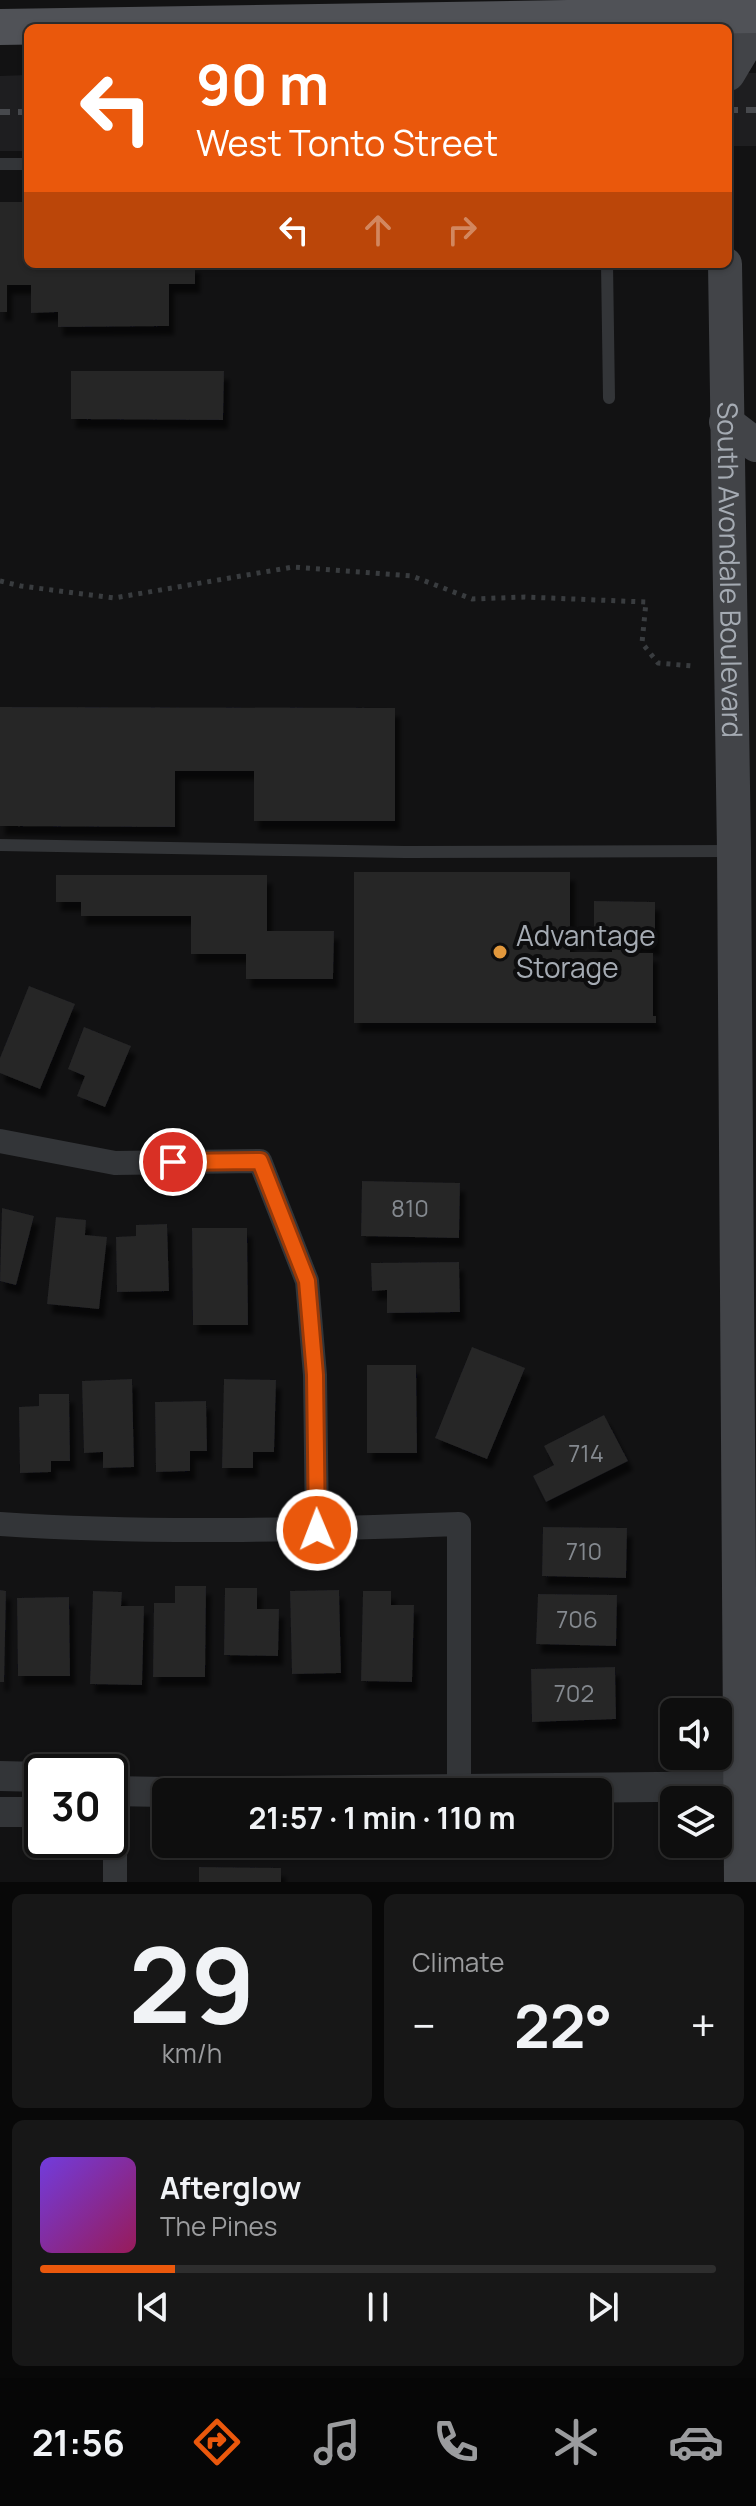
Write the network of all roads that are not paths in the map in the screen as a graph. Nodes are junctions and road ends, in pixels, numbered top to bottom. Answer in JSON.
{"nodes":[{"id":1,"x":756,"y":15,"type":"edge"},
{"id":2,"x":189,"y":24,"type":"edge"},
{"id":3,"x":0,"y":27,"type":"edge"},
{"id":4,"x":24,"y":27,"type":"edge"},
{"id":5,"x":756,"y":27,"type":"edge"},
{"id":6,"x":732,"y":67,"type":"edge"},
{"id":7,"x":0,"y":164,"type":"edge"},
{"id":8,"x":24,"y":164,"type":"edge"},
{"id":9,"x":607,"y":268,"type":"edge"},
{"id":10,"x":725,"y":268,"type":"edge"},
{"id":11,"x":609,"y":398,"type":"dead end"},
{"id":12,"x":726,"y":422,"type":"junction"},
{"id":13,"x":756,"y":445,"type":"edge"},
{"id":14,"x":0,"y":845,"type":"edge"},
{"id":15,"x":734,"y":851,"type":"junction"},
{"id":16,"x":0,"y":1141,"type":"edge"},
{"id":17,"x":0,"y":1524,"type":"edge"},
{"id":18,"x":317,"y":1530,"type":"junction"},
{"id":19,"x":0,"y":1776,"type":"edge"},
{"id":20,"x":24,"y":1777,"type":"edge"},
{"id":21,"x":459,"y":1778,"type":"edge"},
{"id":22,"x":748,"y":1786,"type":"edge"},
{"id":23,"x":612,"y":1787,"type":"edge"},
{"id":24,"x":152,"y":1792,"type":"edge"},
{"id":25,"x":128,"y":1793,"type":"edge"},
{"id":26,"x":0,"y":1812,"type":"edge"},
{"id":27,"x":24,"y":1812,"type":"edge"},
{"id":28,"x":114,"y":1858,"type":"edge"},
{"id":29,"x":115,"y":1882,"type":"edge"},
{"id":30,"x":741,"y":1882,"type":"edge"}],
"edges":[{"from":1,"to":2,"type":"main road"},
{"from":3,"to":4,"type":"main road"},
{"from":5,"to":6,"type":"main road"},
{"from":7,"to":8,"type":"lane"},
{"from":9,"to":11,"type":"lane"},
{"from":10,"to":12,"type":"main road","name":"South Avondale Boulevard"},
{"from":12,"to":13,"type":"main road"},
{"from":12,"to":15,"type":"main road","name":"South Avondale Boulevard"},
{"from":14,"to":15,"type":"lane"},
{"from":15,"to":22,"type":"main road","name":"South Avondale Boulevard"},
{"from":16,"to":18,"type":"street"},
{"from":17,"to":18,"type":"street"},
{"from":18,"to":21,"type":"street"},
{"from":19,"to":20,"type":"street"},
{"from":22,"to":23,"type":"street"},
{"from":22,"to":30,"type":"main road","name":"South Avondale Boulevard"},
{"from":24,"to":25,"type":"street"},
{"from":26,"to":27,"type":"street"},
{"from":28,"to":29,"type":"street"}]}
